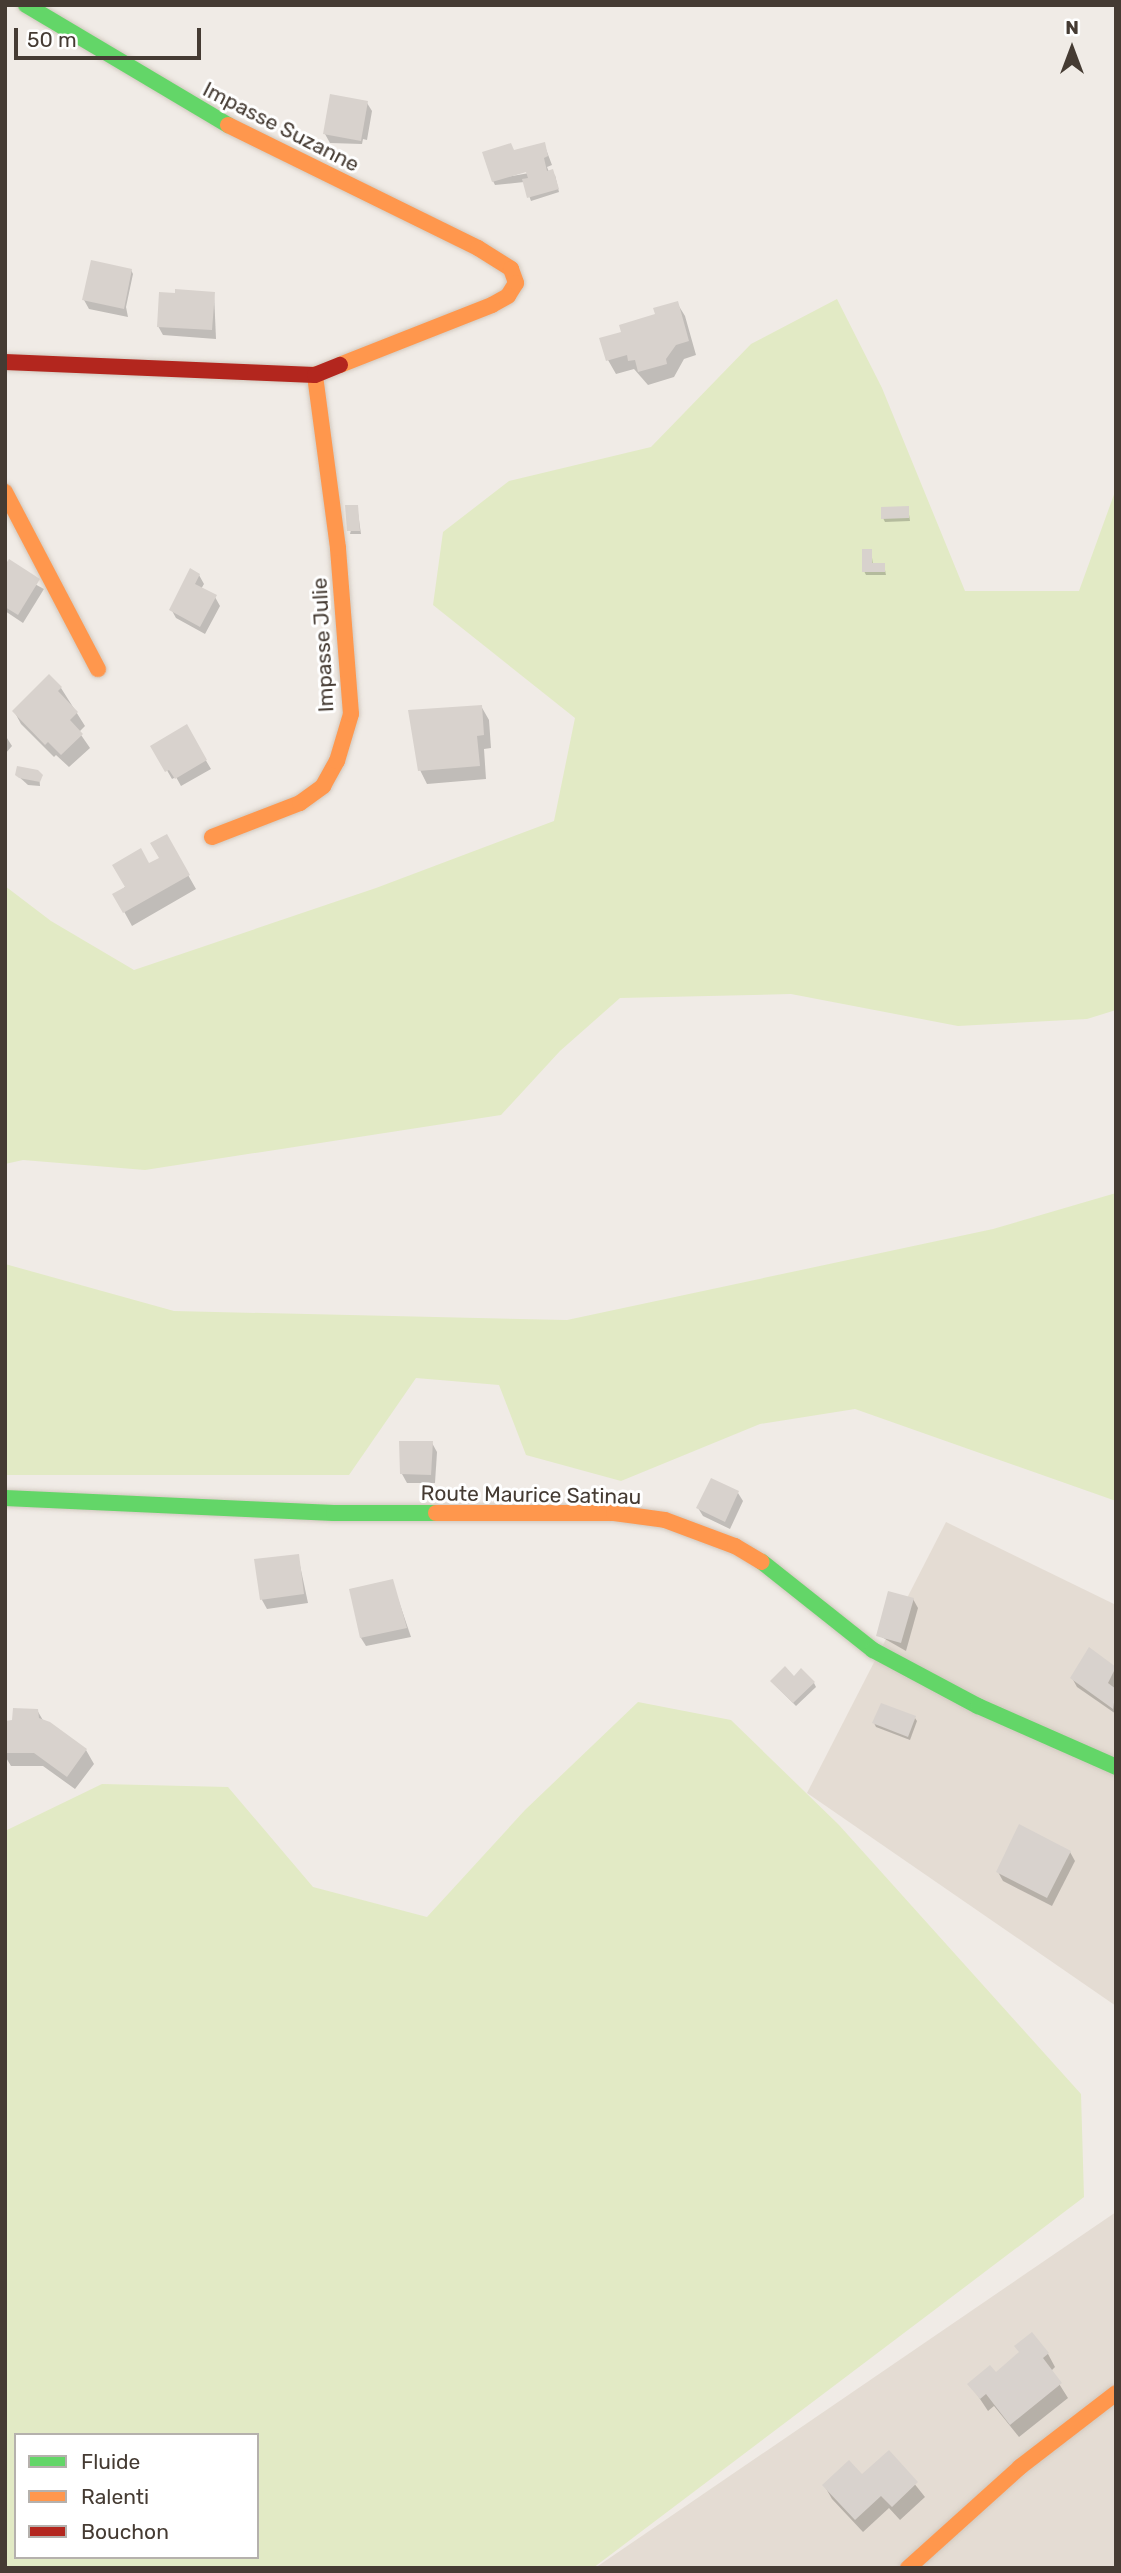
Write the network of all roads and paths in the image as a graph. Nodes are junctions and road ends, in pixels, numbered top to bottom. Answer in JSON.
{"nodes":[{"id":1,"x":26,"y":5,"type":"edge"},
{"id":2,"x":5,"y":362,"type":"edge"},
{"id":3,"x":315,"y":375,"type":"junction"},
{"id":4,"x":5,"y":492,"type":"edge"},
{"id":5,"x":99,"y":669,"type":"dead end"},
{"id":6,"x":212,"y":837,"type":"dead end"},
{"id":7,"x":5,"y":1498,"type":"edge"},
{"id":8,"x":1116,"y":1767,"type":"edge"},
{"id":9,"x":1116,"y":2393,"type":"edge"},
{"id":10,"x":908,"y":2568,"type":"edge"}],
"edges":[{"from":1,"to":3,"type":"street","name":"Impasse Suzanne"},
{"from":2,"to":3,"type":"street"},
{"from":3,"to":6,"type":"street","name":"Impasse Julie"},
{"from":4,"to":5,"type":"street"},
{"from":7,"to":8,"type":"street","name":"Route Maurice Satinau"},
{"from":9,"to":10,"type":"street"}]}
